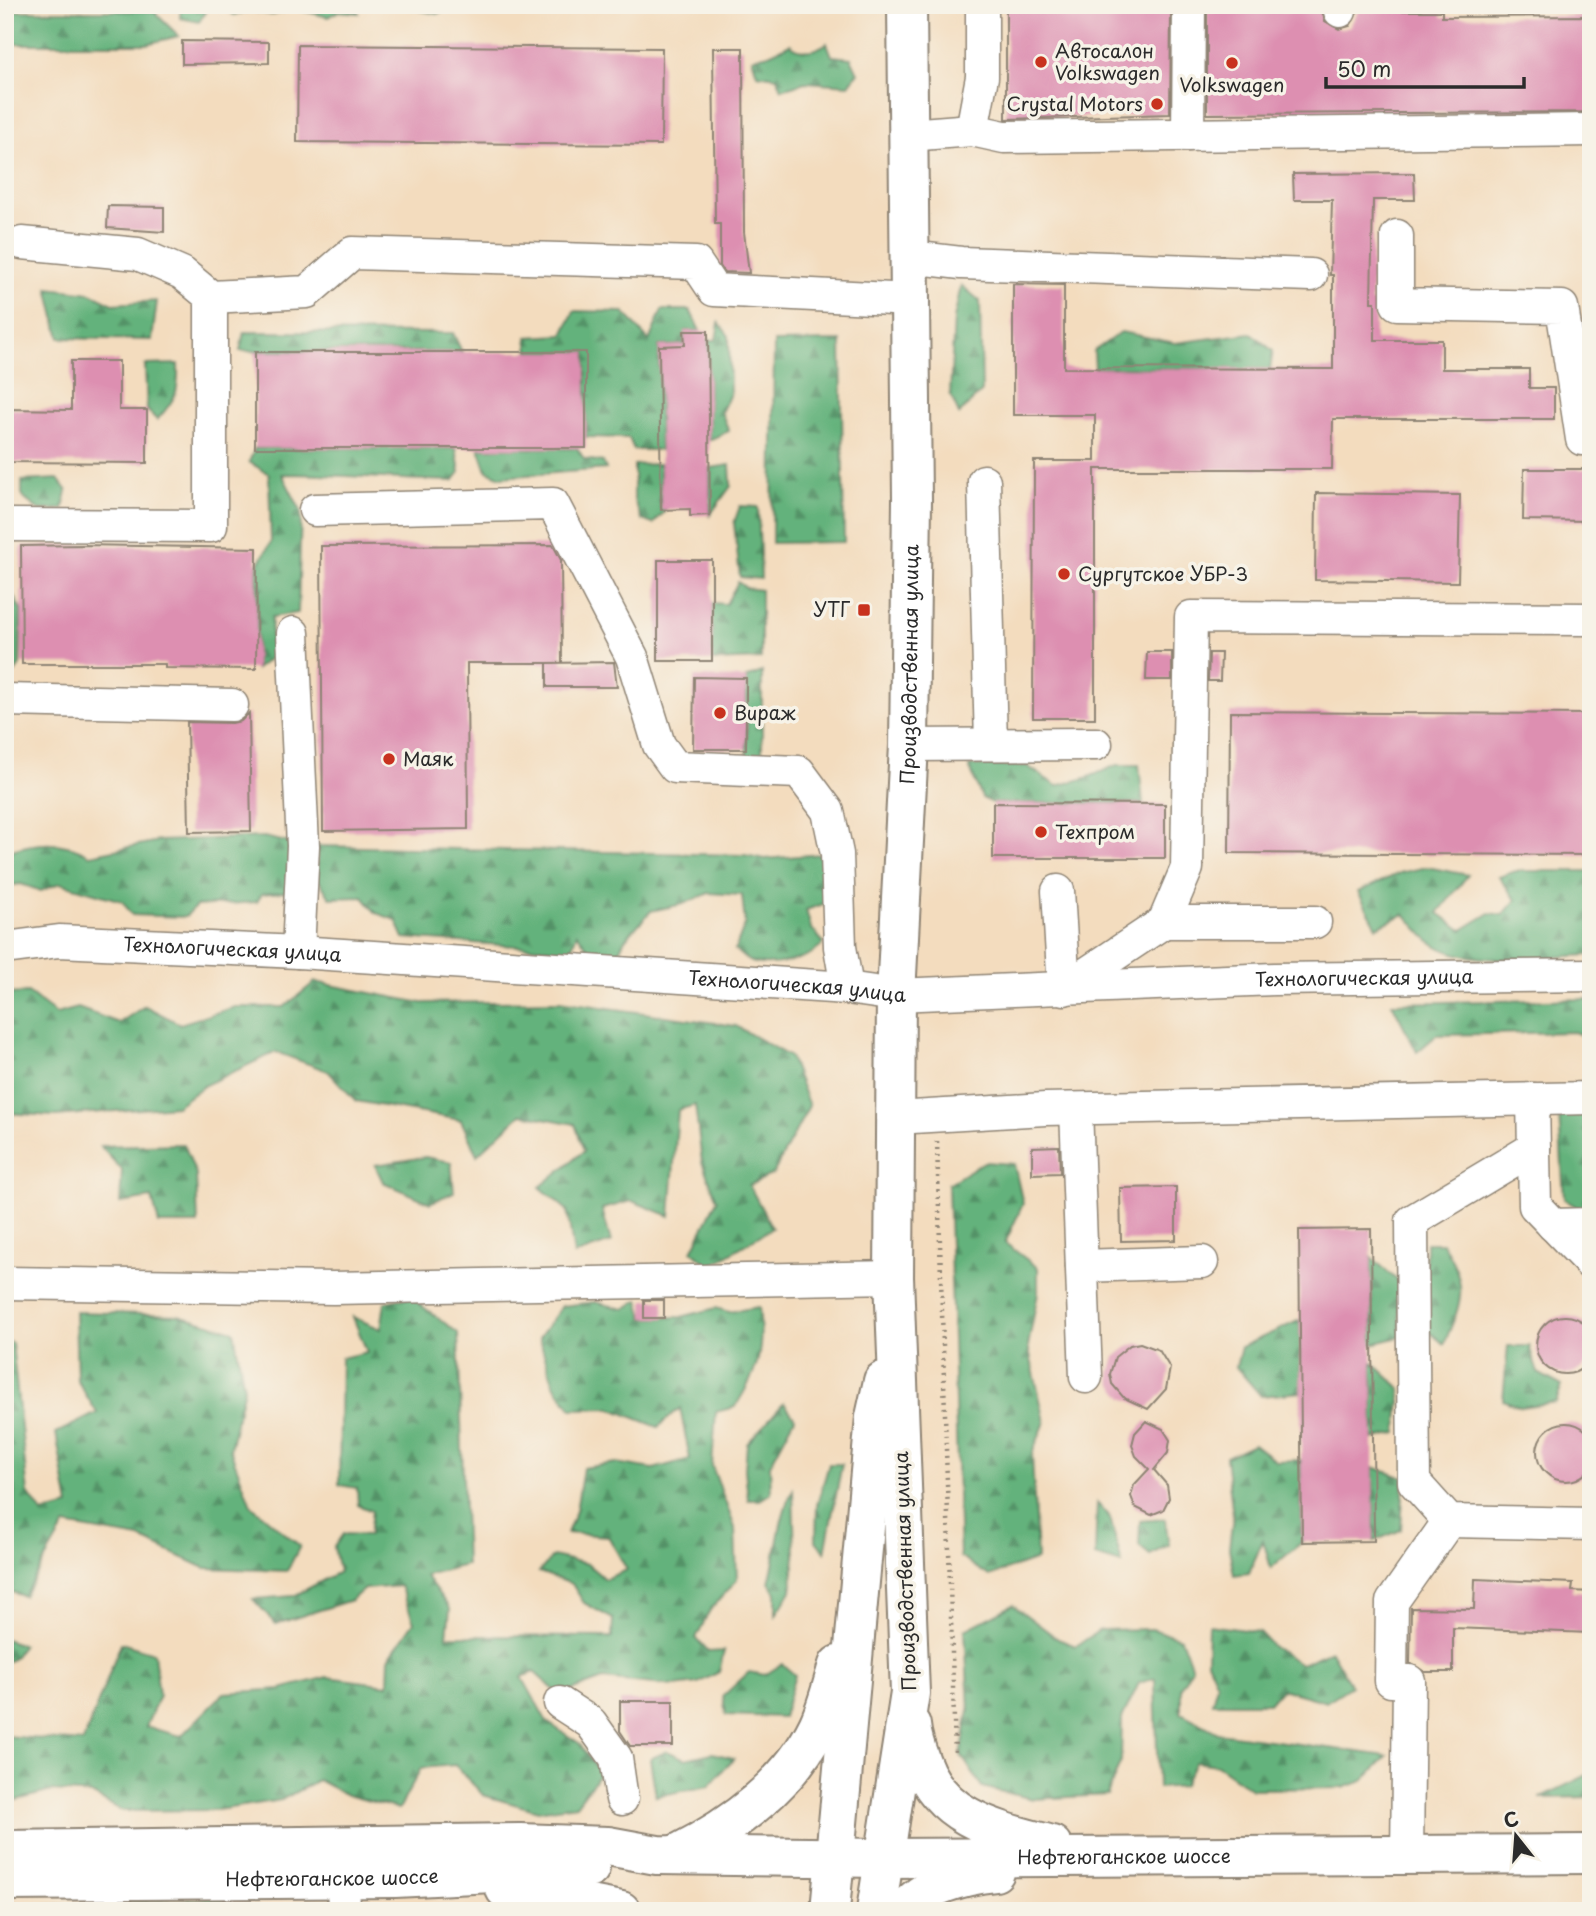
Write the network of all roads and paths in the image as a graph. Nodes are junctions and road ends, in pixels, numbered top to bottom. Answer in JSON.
{"nodes":[{"id":1,"x":906,"y":5,"type":"edge"},
{"id":2,"x":982,"y":5,"type":"edge"},
{"id":3,"x":1189,"y":5,"type":"edge"},
{"id":4,"x":972,"y":130,"type":"junction"},
{"id":5,"x":1591,"y":130,"type":"edge"},
{"id":6,"x":908,"y":135,"type":"junction"},
{"id":7,"x":1188,"y":135,"type":"junction"},
{"id":8,"x":1397,"y":236,"type":"dead end"},
{"id":9,"x":22,"y":243,"type":"dead end"},
{"id":10,"x":910,"y":257,"type":"junction"},
{"id":11,"x":1311,"y":275,"type":"dead end"},
{"id":12,"x":211,"y":297,"type":"junction"},
{"id":13,"x":911,"y":300,"type":"junction"},
{"id":14,"x":1591,"y":438,"type":"edge"},
{"id":15,"x":984,"y":481,"type":"dead end"},
{"id":16,"x":315,"y":510,"type":"dead end"},
{"id":17,"x":5,"y":525,"type":"edge"},
{"id":18,"x":1591,"y":619,"type":"edge"},
{"id":19,"x":293,"y":633,"type":"dead end"},
{"id":20,"x":5,"y":700,"type":"edge"},
{"id":21,"x":232,"y":705,"type":"dead end"},
{"id":22,"x":991,"y":744,"type":"junction"},
{"id":23,"x":1096,"y":744,"type":"dead end"},
{"id":24,"x":909,"y":745,"type":"junction"},
{"id":25,"x":1058,"y":891,"type":"dead end"},
{"id":26,"x":1164,"y":922,"type":"junction"},
{"id":27,"x":1315,"y":922,"type":"dead end"},
{"id":28,"x":5,"y":948,"type":"edge"},
{"id":29,"x":298,"y":952,"type":"junction"},
{"id":30,"x":1591,"y":975,"type":"edge"},
{"id":31,"x":847,"y":988,"type":"junction"},
{"id":32,"x":1063,"y":989,"type":"junction"},
{"id":33,"x":896,"y":995,"type":"junction"},
{"id":34,"x":1533,"y":1098,"type":"junction"},
{"id":35,"x":1591,"y":1098,"type":"edge"},
{"id":36,"x":1076,"y":1109,"type":"junction"},
{"id":37,"x":937,"y":1116,"type":"junction"},
{"id":38,"x":896,"y":1118,"type":"junction"},
{"id":39,"x":1534,"y":1148,"type":"junction"},
{"id":40,"x":1591,"y":1224,"type":"edge"},
{"id":41,"x":1553,"y":1225,"type":"junction"},
{"id":42,"x":1202,"y":1262,"type":"dead end"},
{"id":43,"x":1591,"y":1264,"type":"edge"},
{"id":44,"x":1082,"y":1266,"type":"junction"},
{"id":45,"x":894,"y":1277,"type":"junction"},
{"id":46,"x":5,"y":1283,"type":"edge"},
{"id":47,"x":895,"y":1325,"type":"junction"},
{"id":48,"x":1086,"y":1377,"type":"dead end"},
{"id":49,"x":1449,"y":1521,"type":"junction"},
{"id":50,"x":1591,"y":1524,"type":"edge"},
{"id":51,"x":859,"y":1603,"type":"junction"},
{"id":52,"x":910,"y":1693,"type":"junction"},
{"id":53,"x":560,"y":1703,"type":"dead end"},
{"id":54,"x":955,"y":1756,"type":"dead end"},
{"id":55,"x":622,"y":1799,"type":"dead end"},
{"id":56,"x":5,"y":1850,"type":"edge"},
{"id":57,"x":1591,"y":1854,"type":"edge"},
{"id":58,"x":665,"y":1855,"type":"junction"},
{"id":59,"x":837,"y":1856,"type":"junction"},
{"id":60,"x":1407,"y":1856,"type":"junction"},
{"id":61,"x":883,"y":1858,"type":"junction"},
{"id":62,"x":1105,"y":1858,"type":"junction"},
{"id":63,"x":395,"y":1878,"type":"junction"},
{"id":64,"x":5,"y":1881,"type":"edge"},
{"id":65,"x":344,"y":1894,"type":"edge"},
{"id":66,"x":621,"y":1911,"type":"edge"},
{"id":67,"x":830,"y":1911,"type":"edge"},
{"id":68,"x":876,"y":1911,"type":"edge"},
{"id":69,"x":905,"y":1911,"type":"edge"},
{"id":70,"x":1183,"y":1911,"type":"edge"},
{"id":71,"x":1347,"y":1911,"type":"edge"}],
"edges":[{"from":1,"to":6,"type":"main road","name":"Производственная улица"},
{"from":2,"to":4,"type":"street"},
{"from":3,"to":7,"type":"street"},
{"from":4,"to":6,"type":"street"},
{"from":4,"to":7,"type":"street"},
{"from":5,"to":7,"type":"street"},
{"from":6,"to":10,"type":"main road","name":"Производственная улица"},
{"from":8,"to":14,"type":"street"},
{"from":9,"to":12,"type":"street"},
{"from":10,"to":11,"type":"street"},
{"from":10,"to":13,"type":"main road","name":"Производственная улица"},
{"from":12,"to":13,"type":"street"},
{"from":12,"to":17,"type":"street"},
{"from":13,"to":24,"type":"main road","name":"Производственная улица"},
{"from":15,"to":22,"type":"street"},
{"from":16,"to":31,"type":"street"},
{"from":18,"to":26,"type":"street"},
{"from":19,"to":29,"type":"street"},
{"from":20,"to":21,"type":"street"},
{"from":22,"to":23,"type":"street"},
{"from":22,"to":24,"type":"street"},
{"from":24,"to":33,"type":"main road","name":"Производственная улица"},
{"from":25,"to":32,"type":"street"},
{"from":26,"to":27,"type":"street"},
{"from":26,"to":32,"type":"street"},
{"from":28,"to":29,"type":"street","name":"Технологическая улица"},
{"from":29,"to":31,"type":"street","name":"Технологическая улица"},
{"from":30,"to":32,"type":"street","name":"Технологическая улица"},
{"from":31,"to":33,"type":"street","name":"Технологическая улица"},
{"from":32,"to":33,"type":"street","name":"Технологическая улица"},
{"from":33,"to":38,"type":"main road","name":"Производственная улица"},
{"from":34,"to":35,"type":"street"},
{"from":34,"to":36,"type":"street"},
{"from":34,"to":39,"type":"street"},
{"from":36,"to":37,"type":"street"},
{"from":36,"to":44,"type":"street"},
{"from":37,"to":38,"type":"street"},
{"from":37,"to":54,"type":"path"},
{"from":38,"to":45,"type":"main road","name":"Производственная улица"},
{"from":39,"to":41,"type":"street"},
{"from":39,"to":49,"type":"street"},
{"from":40,"to":41,"type":"street"},
{"from":41,"to":43,"type":"street"},
{"from":42,"to":44,"type":"street"},
{"from":44,"to":48,"type":"street"},
{"from":45,"to":46,"type":"street"},
{"from":45,"to":47,"type":"main road","name":"Производственная улица"},
{"from":47,"to":51,"type":"main road","name":"Производственная улица"},
{"from":47,"to":52,"type":"main road","name":"Производственная улица"},
{"from":49,"to":50,"type":"street"},
{"from":49,"to":60,"type":"street"},
{"from":51,"to":58,"type":"main road"},
{"from":51,"to":59,"type":"main road","name":"Производственная улица"},
{"from":52,"to":61,"type":"main road","name":"Производственная улица"},
{"from":52,"to":62,"type":"main road"},
{"from":53,"to":55,"type":"street"},
{"from":56,"to":58,"type":"main road","name":"Нефтеюганское шоссе"},
{"from":57,"to":60,"type":"main road","name":"Нефтеюганское шоссе"},
{"from":58,"to":59,"type":"main road","name":"Нефтеюганское шоссе"},
{"from":58,"to":63,"type":"main road","name":"Нефтеюганское шоссе"},
{"from":59,"to":61,"type":"main road","name":"Нефтеюганское шоссе"},
{"from":59,"to":67,"type":"main road","name":"Производственная улица"},
{"from":60,"to":62,"type":"main road","name":"Нефтеюганское шоссе"},
{"from":61,"to":62,"type":"main road","name":"Нефтеюганское шоссе"},
{"from":61,"to":68,"type":"main road","name":"Производственная улица"},
{"from":62,"to":69,"type":"main road"},
{"from":63,"to":65,"type":"main road","name":"Нефтеюганское шоссе"},
{"from":63,"to":66,"type":"main road"},
{"from":64,"to":65,"type":"main road","name":"Нефтеюганское шоссе"},
{"from":70,"to":71,"type":"path"}]}
